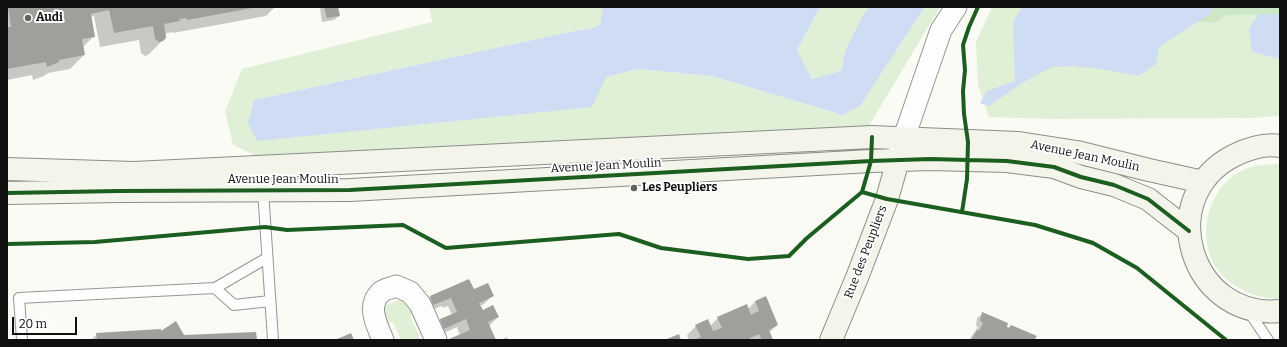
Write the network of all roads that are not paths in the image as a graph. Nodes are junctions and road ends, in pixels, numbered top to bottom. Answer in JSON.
{"nodes":[{"id":1,"x":956,"y":7,"type":"edge"},
{"id":2,"x":902,"y":139,"type":"junction"},
{"id":3,"x":1280,"y":146,"type":"edge"},
{"id":4,"x":898,"y":160,"type":"junction"},
{"id":5,"x":262,"y":166,"type":"junction"},
{"id":6,"x":7,"y":168,"type":"edge"},
{"id":7,"x":1203,"y":182,"type":"junction"},
{"id":8,"x":263,"y":190,"type":"junction"},
{"id":9,"x":7,"y":193,"type":"edge"},
{"id":10,"x":1189,"y":231,"type":"junction"},
{"id":11,"x":267,"y":258,"type":"junction"},
{"id":12,"x":215,"y":288,"type":"junction"},
{"id":13,"x":270,"y":301,"type":"junction"},
{"id":14,"x":1246,"y":308,"type":"junction"},
{"id":15,"x":1277,"y":314,"type":"edge"},
{"id":16,"x":22,"y":340,"type":"edge"},
{"id":17,"x":273,"y":340,"type":"edge"},
{"id":18,"x":383,"y":340,"type":"edge"},
{"id":19,"x":436,"y":340,"type":"edge"},
{"id":20,"x":831,"y":340,"type":"edge"},
{"id":21,"x":1268,"y":340,"type":"edge"}],
"edges":[{"from":1,"to":2,"type":"street","name":"Rue des Peupliers"},
{"from":2,"to":4,"type":"street","name":"Rue des Peupliers"},
{"from":2,"to":5,"type":"main road","name":"Avenue Jean Moulin"},
{"from":2,"to":7,"type":"main road","name":"Avenue Jean Moulin"},
{"from":3,"to":7,"type":"main road"},
{"from":4,"to":8,"type":"main road","name":"Avenue Jean Moulin"},
{"from":4,"to":10,"type":"main road","name":"Avenue Jean Moulin"},
{"from":4,"to":20,"type":"main road","name":"Rue des Peupliers"},
{"from":5,"to":6,"type":"main road","name":"Avenue Jean Moulin"},
{"from":5,"to":8,"type":"lane"},
{"from":7,"to":10,"type":"main road"},
{"from":8,"to":9,"type":"main road","name":"Avenue Jean Moulin"},
{"from":8,"to":11,"type":"lane"},
{"from":10,"to":14,"type":"main road"},
{"from":11,"to":12,"type":"lane"},
{"from":11,"to":13,"type":"lane"},
{"from":12,"to":13,"type":"lane"},
{"from":12,"to":16,"type":"lane"},
{"from":13,"to":17,"type":"lane"},
{"from":14,"to":15,"type":"main road"},
{"from":14,"to":21,"type":"lane"},
{"from":18,"to":19,"type":"street"}]}
